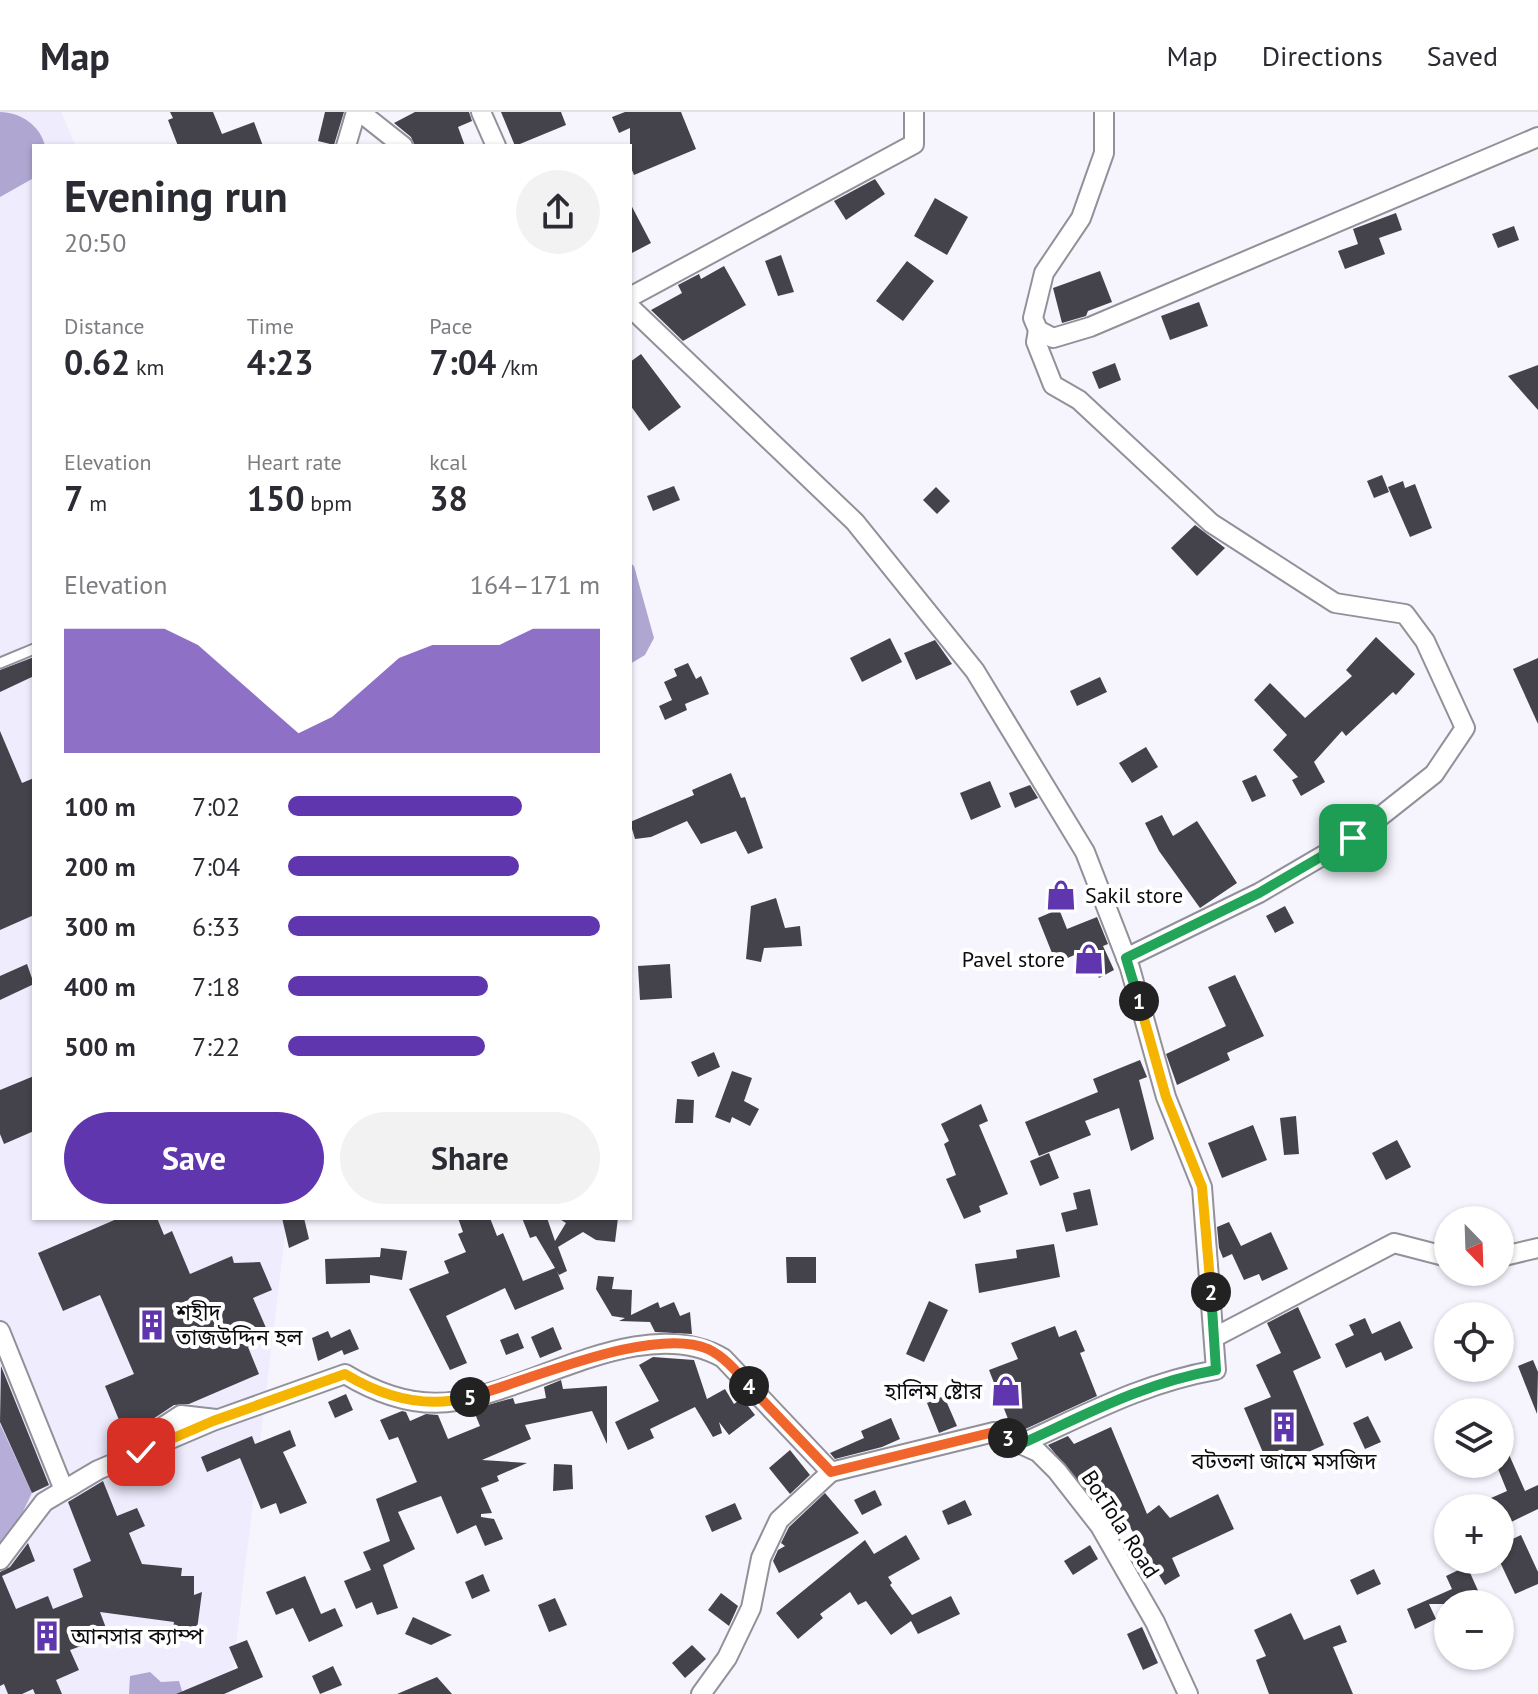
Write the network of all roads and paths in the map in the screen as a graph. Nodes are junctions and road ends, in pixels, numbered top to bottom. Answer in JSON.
{"nodes":[{"id":1,"x":358,"y":112,"type":"edge"},
{"id":2,"x":481,"y":112,"type":"edge"},
{"id":3,"x":914,"y":112,"type":"edge"},
{"id":4,"x":1104,"y":112,"type":"edge"},
{"id":5,"x":1538,"y":137,"type":"edge"},
{"id":6,"x":347,"y":144,"type":"edge"},
{"id":7,"x":400,"y":144,"type":"edge"},
{"id":8,"x":495,"y":144,"type":"edge"},
{"id":9,"x":632,"y":296,"type":"edge"},
{"id":10,"x":632,"y":309,"type":"edge"},
{"id":11,"x":1038,"y":330,"type":"junction"},
{"id":12,"x":32,"y":650,"type":"edge"},
{"id":13,"x":0,"y":663,"type":"edge"},
{"id":14,"x":1126,"y":958,"type":"junction"},
{"id":15,"x":1538,"y":1248,"type":"edge"},
{"id":16,"x":1434,"y":1253,"type":"edge"},
{"id":17,"x":1514,"y":1254,"type":"edge"},
{"id":18,"x":0,"y":1331,"type":"edge"},
{"id":19,"x":1215,"y":1337,"type":"junction"},
{"id":20,"x":1021,"y":1444,"type":"junction"},
{"id":21,"x":831,"y":1472,"type":"junction"},
{"id":22,"x":64,"y":1490,"type":"junction"},
{"id":23,"x":0,"y":1560,"type":"edge"},
{"id":24,"x":701,"y":1694,"type":"edge"},
{"id":25,"x":1188,"y":1694,"type":"edge"}],
"edges":[{"from":1,"to":6,"type":"street"},
{"from":1,"to":7,"type":"street"},
{"from":2,"to":8,"type":"street"},
{"from":3,"to":9,"type":"street"},
{"from":4,"to":11,"type":"street"},
{"from":5,"to":11,"type":"street"},
{"from":10,"to":14,"type":"street"},
{"from":11,"to":14,"type":"street"},
{"from":12,"to":13,"type":"lane"},
{"from":14,"to":19,"type":"street"},
{"from":15,"to":17,"type":"street"},
{"from":16,"to":19,"type":"street"},
{"from":18,"to":22,"type":"street"},
{"from":19,"to":20,"type":"street"},
{"from":20,"to":21,"type":"street","name":"BotTola Road"},
{"from":20,"to":25,"type":"street","name":"BotTola Road"},
{"from":21,"to":22,"type":"street"},
{"from":21,"to":24,"type":"street"},
{"from":22,"to":23,"type":"street"}]}
